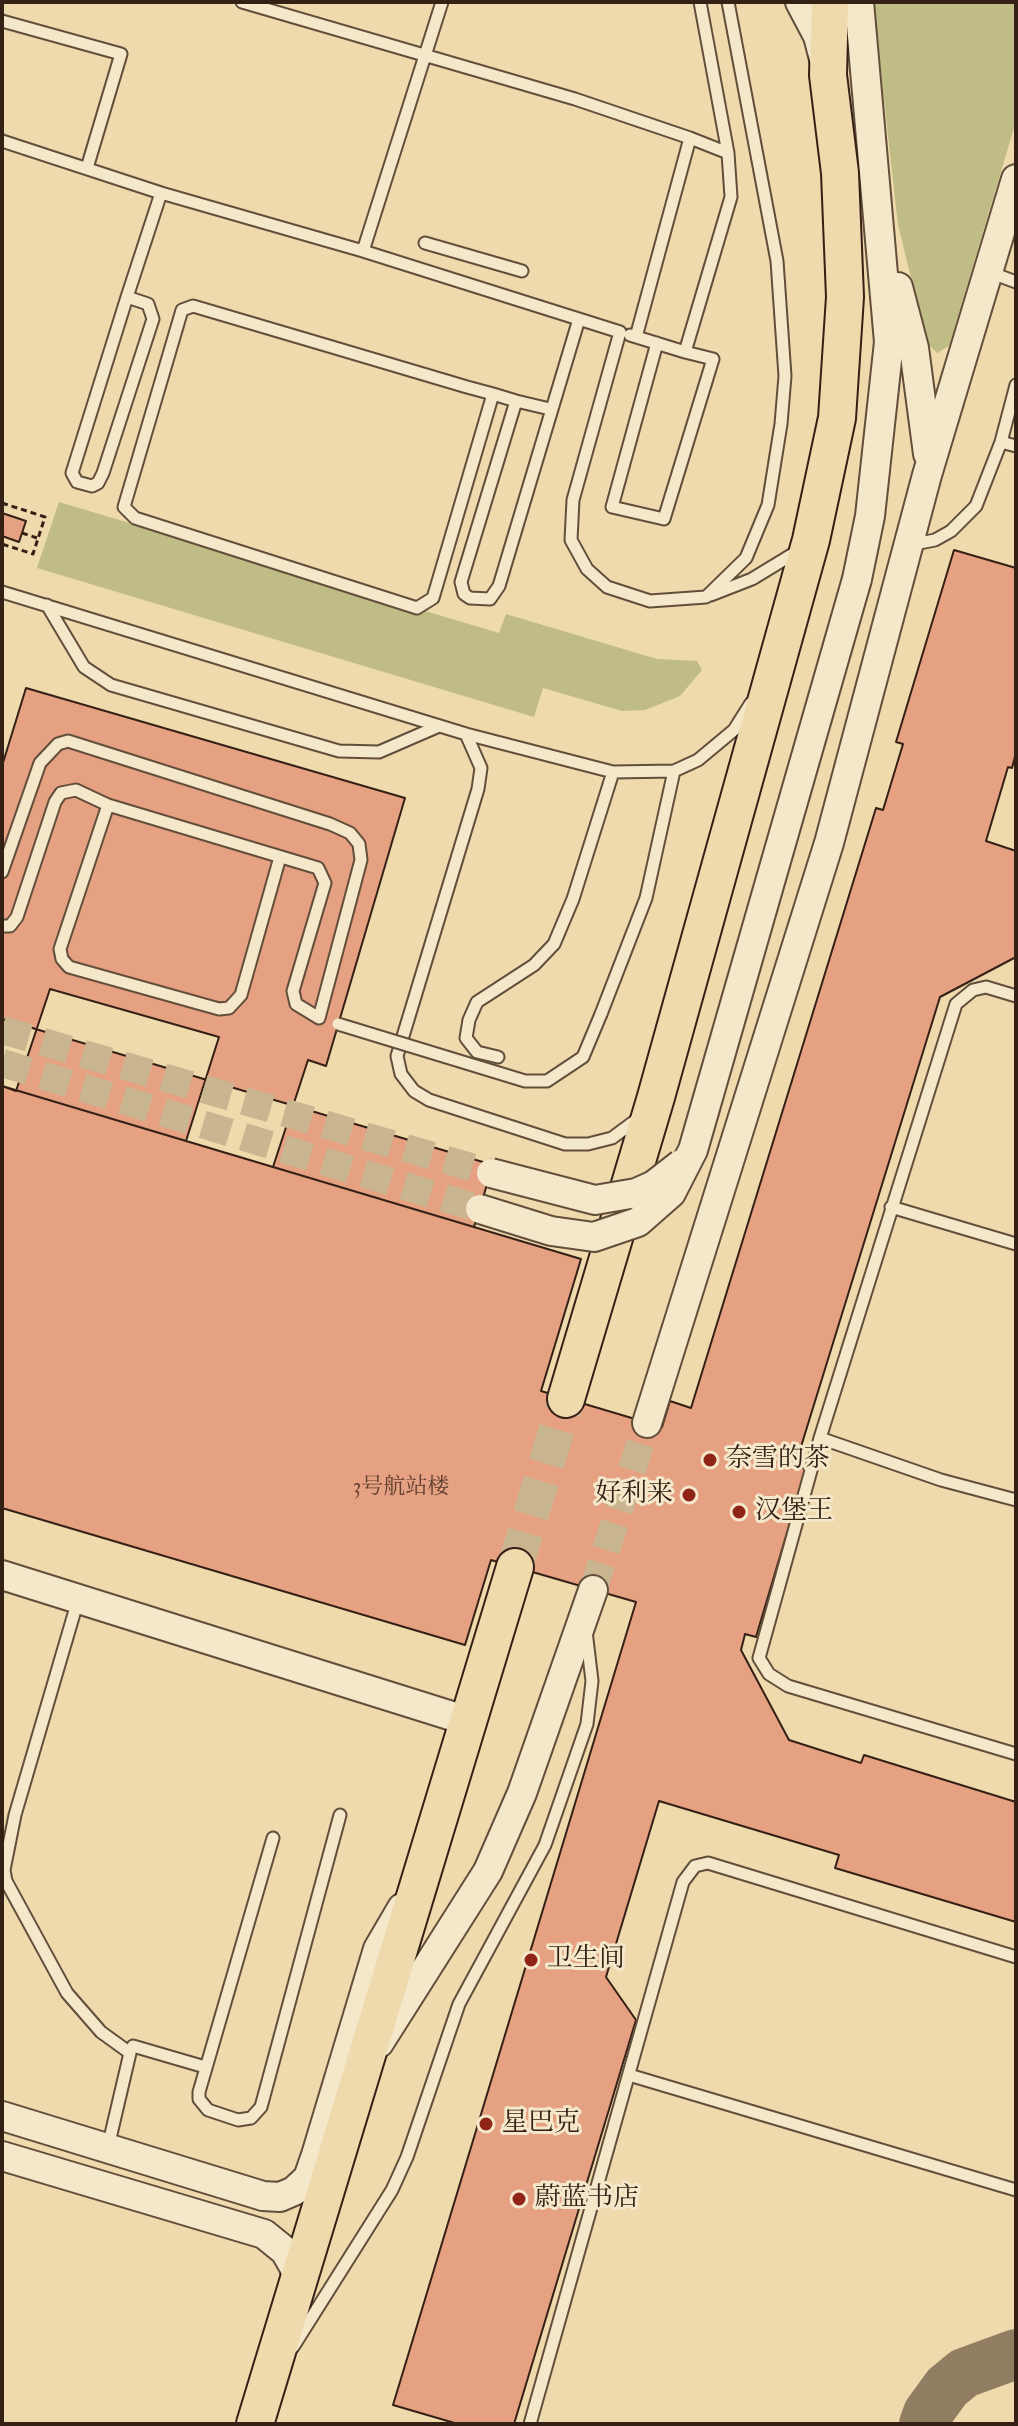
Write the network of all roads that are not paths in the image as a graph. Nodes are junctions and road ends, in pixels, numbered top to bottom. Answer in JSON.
{"nodes":[{"id":1,"x":242,"y":2,"type":"edge"},
{"id":2,"x":442,"y":2,"type":"edge"},
{"id":3,"x":700,"y":2,"type":"edge"},
{"id":4,"x":728,"y":2,"type":"edge"},
{"id":5,"x":800,"y":2,"type":"edge"},
{"id":6,"x":830,"y":2,"type":"edge"},
{"id":7,"x":859,"y":2,"type":"edge"},
{"id":8,"x":2,"y":21,"type":"edge"},
{"id":9,"x":423,"y":57,"type":"junction"},
{"id":10,"x":828,"y":75,"type":"junction"},
{"id":11,"x":690,"y":138,"type":"junction"},
{"id":12,"x":2,"y":141,"type":"edge"},
{"id":13,"x":728,"y":153,"type":"junction"},
{"id":14,"x":87,"y":168,"type":"junction"},
{"id":15,"x":1016,"y":179,"type":"edge"},
{"id":16,"x":161,"y":193,"type":"junction"},
{"id":17,"x":879,"y":216,"type":"junction"},
{"id":18,"x":425,"y":243,"type":"dead end"},
{"id":19,"x":363,"y":251,"type":"junction"},
{"id":20,"x":522,"y":271,"type":"dead end"},
{"id":21,"x":989,"y":272,"type":"junction"},
{"id":22,"x":1016,"y":282,"type":"edge"},
{"id":23,"x":127,"y":297,"type":"junction"},
{"id":24,"x":579,"y":319,"type":"junction"},
{"id":25,"x":620,"y":332,"type":"junction"},
{"id":26,"x":636,"y":337,"type":"junction"},
{"id":27,"x":657,"y":343,"type":"junction"},
{"id":28,"x":914,"y":348,"type":"junction"},
{"id":29,"x":685,"y":352,"type":"junction"},
{"id":30,"x":964,"y":355,"type":"junction"},
{"id":31,"x":1016,"y":385,"type":"edge"},
{"id":32,"x":493,"y":394,"type":"junction"},
{"id":33,"x":516,"y":401,"type":"junction"},
{"id":34,"x":550,"y":409,"type":"junction"},
{"id":35,"x":1001,"y":442,"type":"junction"},
{"id":36,"x":1016,"y":446,"type":"edge"},
{"id":37,"x":927,"y":475,"type":"junction"},
{"id":38,"x":811,"y":540,"type":"junction"},
{"id":39,"x":909,"y":545,"type":"junction"},
{"id":40,"x":2,"y":592,"type":"edge"},
{"id":41,"x":706,"y":597,"type":"junction"},
{"id":42,"x":47,"y":605,"type":"junction"},
{"id":43,"x":779,"y":652,"type":"junction"},
{"id":44,"x":439,"y":725,"type":"junction"},
{"id":45,"x":466,"y":734,"type":"junction"},
{"id":46,"x":674,"y":771,"type":"junction"},
{"id":47,"x":613,"y":772,"type":"junction"},
{"id":48,"x":108,"y":805,"type":"junction"},
{"id":49,"x":280,"y":857,"type":"junction"},
{"id":50,"x":2,"y":872,"type":"edge"},
{"id":51,"x":2,"y":926,"type":"edge"},
{"id":52,"x":1016,"y":996,"type":"edge"},
{"id":53,"x":338,"y":1024,"type":"dead end"},
{"id":54,"x":498,"y":1057,"type":"dead end"},
{"id":55,"x":656,"y":1097,"type":"junction"},
{"id":56,"x":693,"y":1150,"type":"junction"},
{"id":57,"x":491,"y":1173,"type":"tunnel mouth"},
{"id":58,"x":891,"y":1207,"type":"junction"},
{"id":59,"x":480,"y":1209,"type":"tunnel mouth"},
{"id":60,"x":1016,"y":1244,"type":"edge"},
{"id":61,"x":566,"y":1399,"type":"tunnel mouth"},
{"id":62,"x":647,"y":1423,"type":"tunnel mouth"},
{"id":63,"x":820,"y":1438,"type":"junction"},
{"id":64,"x":1016,"y":1500,"type":"edge"},
{"id":65,"x":515,"y":1567,"type":"tunnel mouth"},
{"id":66,"x":2,"y":1575,"type":"edge"},
{"id":67,"x":593,"y":1590,"type":"tunnel mouth"},
{"id":68,"x":78,"y":1600,"type":"junction"},
{"id":69,"x":583,"y":1619,"type":"junction"},
{"id":70,"x":468,"y":1721,"type":"junction"},
{"id":71,"x":1016,"y":1754,"type":"edge"},
{"id":72,"x":340,"y":1815,"type":"dead end"},
{"id":73,"x":273,"y":1838,"type":"dead end"},
{"id":74,"x":421,"y":1875,"type":"junction"},
{"id":75,"x":1016,"y":1957,"type":"edge"},
{"id":76,"x":133,"y":2046,"type":"dead end"},
{"id":77,"x":205,"y":2067,"type":"junction"},
{"id":78,"x":363,"y":2067,"type":"junction"},
{"id":79,"x":629,"y":2075,"type":"junction"},
{"id":80,"x":2,"y":2116,"type":"edge"},
{"id":81,"x":108,"y":2147,"type":"junction"},
{"id":82,"x":2,"y":2156,"type":"edge"},
{"id":83,"x":1016,"y":2190,"type":"edge"},
{"id":84,"x":296,"y":2290,"type":"junction"},
{"id":85,"x":266,"y":2388,"type":"junction"},
{"id":86,"x":255,"y":2424,"type":"edge"},
{"id":87,"x":530,"y":2424,"type":"edge"}],
"edges":[{"from":1,"to":9,"type":"lane"},
{"from":2,"to":9,"type":"lane"},
{"from":3,"to":13,"type":"lane"},
{"from":4,"to":41,"type":"lane"},
{"from":5,"to":10,"type":"street"},
{"from":6,"to":10,"type":"highway"},
{"from":7,"to":17,"type":"street"},
{"from":8,"to":14,"type":"lane"},
{"from":9,"to":11,"type":"lane"},
{"from":9,"to":19,"type":"lane"},
{"from":10,"to":38,"type":"highway"},
{"from":11,"to":13,"type":"lane"},
{"from":11,"to":26,"type":"lane"},
{"from":12,"to":14,"type":"lane"},
{"from":13,"to":29,"type":"lane"},
{"from":14,"to":16,"type":"lane"},
{"from":15,"to":21,"type":"street"},
{"from":16,"to":19,"type":"lane"},
{"from":16,"to":23,"type":"lane"},
{"from":17,"to":28,"type":"street"},
{"from":17,"to":56,"type":"street","bridge":true},
{"from":18,"to":20,"type":"lane"},
{"from":19,"to":24,"type":"lane"},
{"from":21,"to":22,"type":"lane"},
{"from":21,"to":30,"type":"street"},
{"from":23,"to":23,"type":"lane"},
{"from":24,"to":25,"type":"lane"},
{"from":24,"to":34,"type":"lane"},
{"from":25,"to":26,"type":"lane"},
{"from":25,"to":41,"type":"lane"},
{"from":26,"to":27,"type":"lane"},
{"from":27,"to":29,"type":"lane"},
{"from":27,"to":29,"type":"lane"},
{"from":28,"to":30,"type":"street"},
{"from":28,"to":37,"type":"street"},
{"from":30,"to":37,"type":"street"},
{"from":31,"to":35,"type":"lane"},
{"from":32,"to":32,"type":"lane"},
{"from":32,"to":33,"type":"lane"},
{"from":33,"to":34,"type":"lane"},
{"from":33,"to":34,"type":"lane"},
{"from":35,"to":36,"type":"lane"},
{"from":35,"to":39,"type":"lane"},
{"from":37,"to":39,"type":"street"},
{"from":38,"to":41,"type":"lane"},
{"from":38,"to":43,"type":"highway"},
{"from":39,"to":62,"type":"street"},
{"from":40,"to":42,"type":"lane"},
{"from":42,"to":44,"type":"lane"},
{"from":42,"to":44,"type":"lane"},
{"from":43,"to":46,"type":"lane"},
{"from":43,"to":55,"type":"highway"},
{"from":44,"to":45,"type":"lane"},
{"from":45,"to":47,"type":"lane"},
{"from":45,"to":55,"type":"lane"},
{"from":46,"to":47,"type":"lane"},
{"from":46,"to":53,"type":"lane","bridge":true},
{"from":47,"to":54,"type":"lane"},
{"from":48,"to":49,"type":"lane"},
{"from":48,"to":49,"type":"lane"},
{"from":48,"to":51,"type":"lane"},
{"from":49,"to":50,"type":"lane"},
{"from":52,"to":58,"type":"lane"},
{"from":55,"to":61,"type":"highway"},
{"from":56,"to":57,"type":"street","bridge":true},
{"from":56,"to":59,"type":"street","bridge":true},
{"from":58,"to":60,"type":"lane"},
{"from":58,"to":63,"type":"lane"},
{"from":63,"to":64,"type":"lane"},
{"from":63,"to":71,"type":"lane"},
{"from":65,"to":70,"type":"highway"},
{"from":66,"to":68,"type":"street"},
{"from":67,"to":69,"type":"street"},
{"from":68,"to":70,"type":"street"},
{"from":68,"to":81,"type":"lane"},
{"from":69,"to":78,"type":"street"},
{"from":69,"to":85,"type":"lane"},
{"from":70,"to":74,"type":"highway"},
{"from":72,"to":77,"type":"lane"},
{"from":73,"to":77,"type":"lane"},
{"from":74,"to":78,"type":"highway"},
{"from":74,"to":81,"type":"street"},
{"from":75,"to":79,"type":"lane"},
{"from":76,"to":77,"type":"lane"},
{"from":78,"to":84,"type":"highway"},
{"from":79,"to":83,"type":"lane"},
{"from":79,"to":87,"type":"lane"},
{"from":80,"to":81,"type":"street"},
{"from":82,"to":84,"type":"street"},
{"from":84,"to":85,"type":"highway"},
{"from":85,"to":86,"type":"highway"}]}
